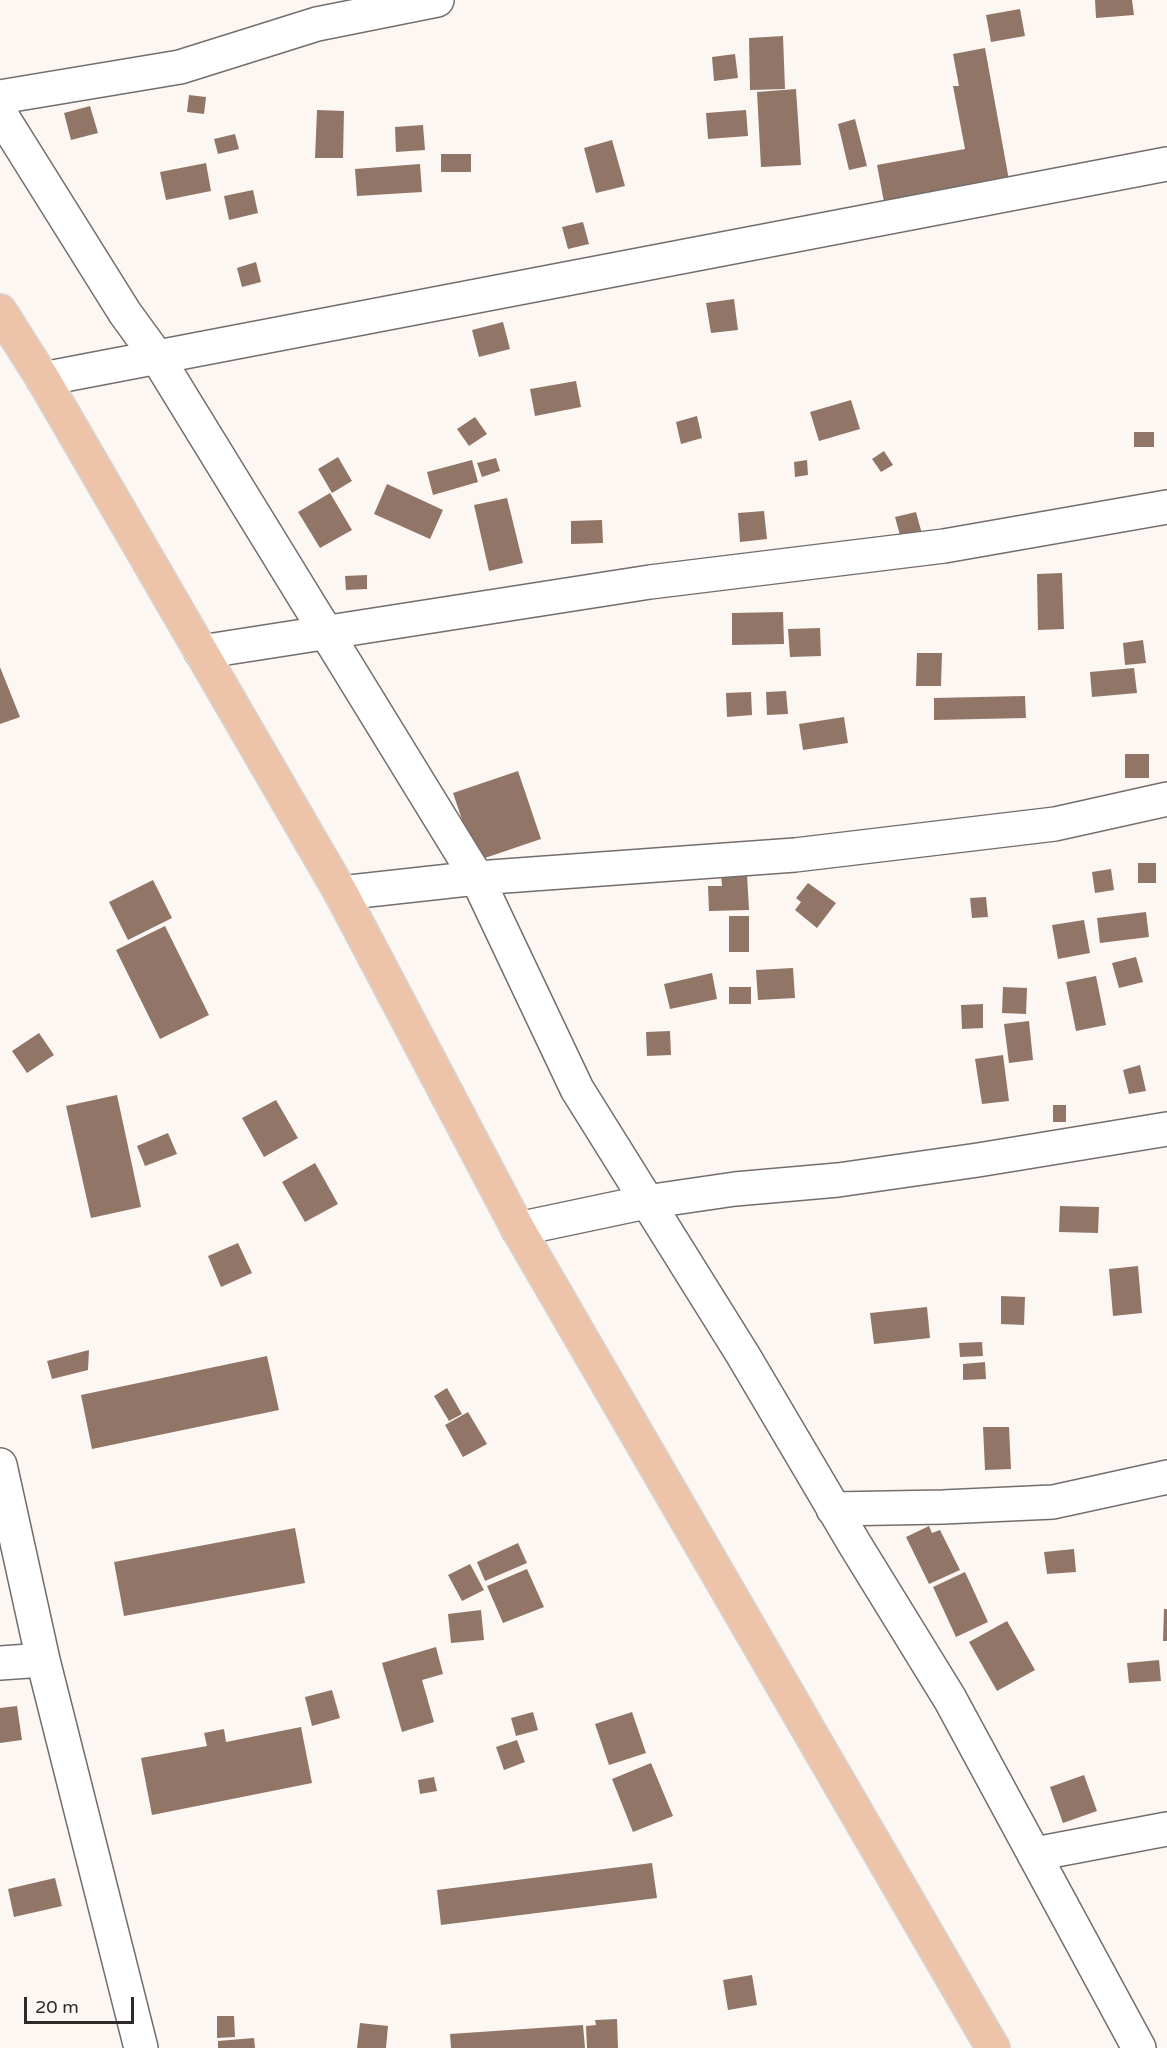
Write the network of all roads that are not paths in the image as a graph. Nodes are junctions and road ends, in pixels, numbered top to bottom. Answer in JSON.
{"nodes":[{"id":1,"x":437,"y":0,"type":"edge"},
{"id":2,"x":0,"y":97,"type":"edge"},
{"id":3,"x":0,"y":113,"type":"edge"},
{"id":4,"x":1167,"y":164,"type":"edge"},
{"id":5,"x":0,"y":311,"type":"edge"},
{"id":6,"x":158,"y":357,"type":"junction"},
{"id":7,"x":43,"y":379,"type":"junction"},
{"id":8,"x":1167,"y":507,"type":"edge"},
{"id":9,"x":325,"y":631,"type":"junction"},
{"id":10,"x":201,"y":652,"type":"junction"},
{"id":11,"x":1167,"y":799,"type":"edge"},
{"id":12,"x":477,"y":878,"type":"junction"},
{"id":13,"x":341,"y":893,"type":"junction"},
{"id":14,"x":1167,"y":1129,"type":"edge"},
{"id":15,"x":646,"y":1202,"type":"junction"},
{"id":16,"x":518,"y":1229,"type":"junction"},
{"id":17,"x":0,"y":1466,"type":"edge"},
{"id":18,"x":1167,"y":1477,"type":"edge"},
{"id":19,"x":833,"y":1509,"type":"junction"},
{"id":20,"x":43,"y":1660,"type":"junction"},
{"id":21,"x":0,"y":1663,"type":"edge"},
{"id":22,"x":1167,"y":1829,"type":"edge"},
{"id":23,"x":1035,"y":1854,"type":"junction"},
{"id":24,"x":141,"y":2048,"type":"edge"},
{"id":25,"x":993,"y":2048,"type":"edge"},
{"id":26,"x":1139,"y":2048,"type":"edge"}],
"edges":[{"from":1,"to":2,"type":"street"},
{"from":3,"to":6,"type":"street"},
{"from":4,"to":6,"type":"street"},
{"from":5,"to":7,"type":"main road"},
{"from":6,"to":7,"type":"street"},
{"from":6,"to":9,"type":"street"},
{"from":7,"to":10,"type":"main road"},
{"from":8,"to":9,"type":"street"},
{"from":9,"to":10,"type":"street"},
{"from":9,"to":12,"type":"street"},
{"from":10,"to":13,"type":"main road"},
{"from":11,"to":12,"type":"street"},
{"from":12,"to":13,"type":"street"},
{"from":12,"to":15,"type":"street"},
{"from":13,"to":16,"type":"main road"},
{"from":14,"to":15,"type":"street"},
{"from":15,"to":16,"type":"street"},
{"from":15,"to":19,"type":"street"},
{"from":16,"to":25,"type":"main road"},
{"from":17,"to":20,"type":"street"},
{"from":18,"to":19,"type":"street"},
{"from":19,"to":23,"type":"street"},
{"from":20,"to":21,"type":"street"},
{"from":20,"to":24,"type":"street"},
{"from":22,"to":23,"type":"street"},
{"from":23,"to":26,"type":"street"}]}
